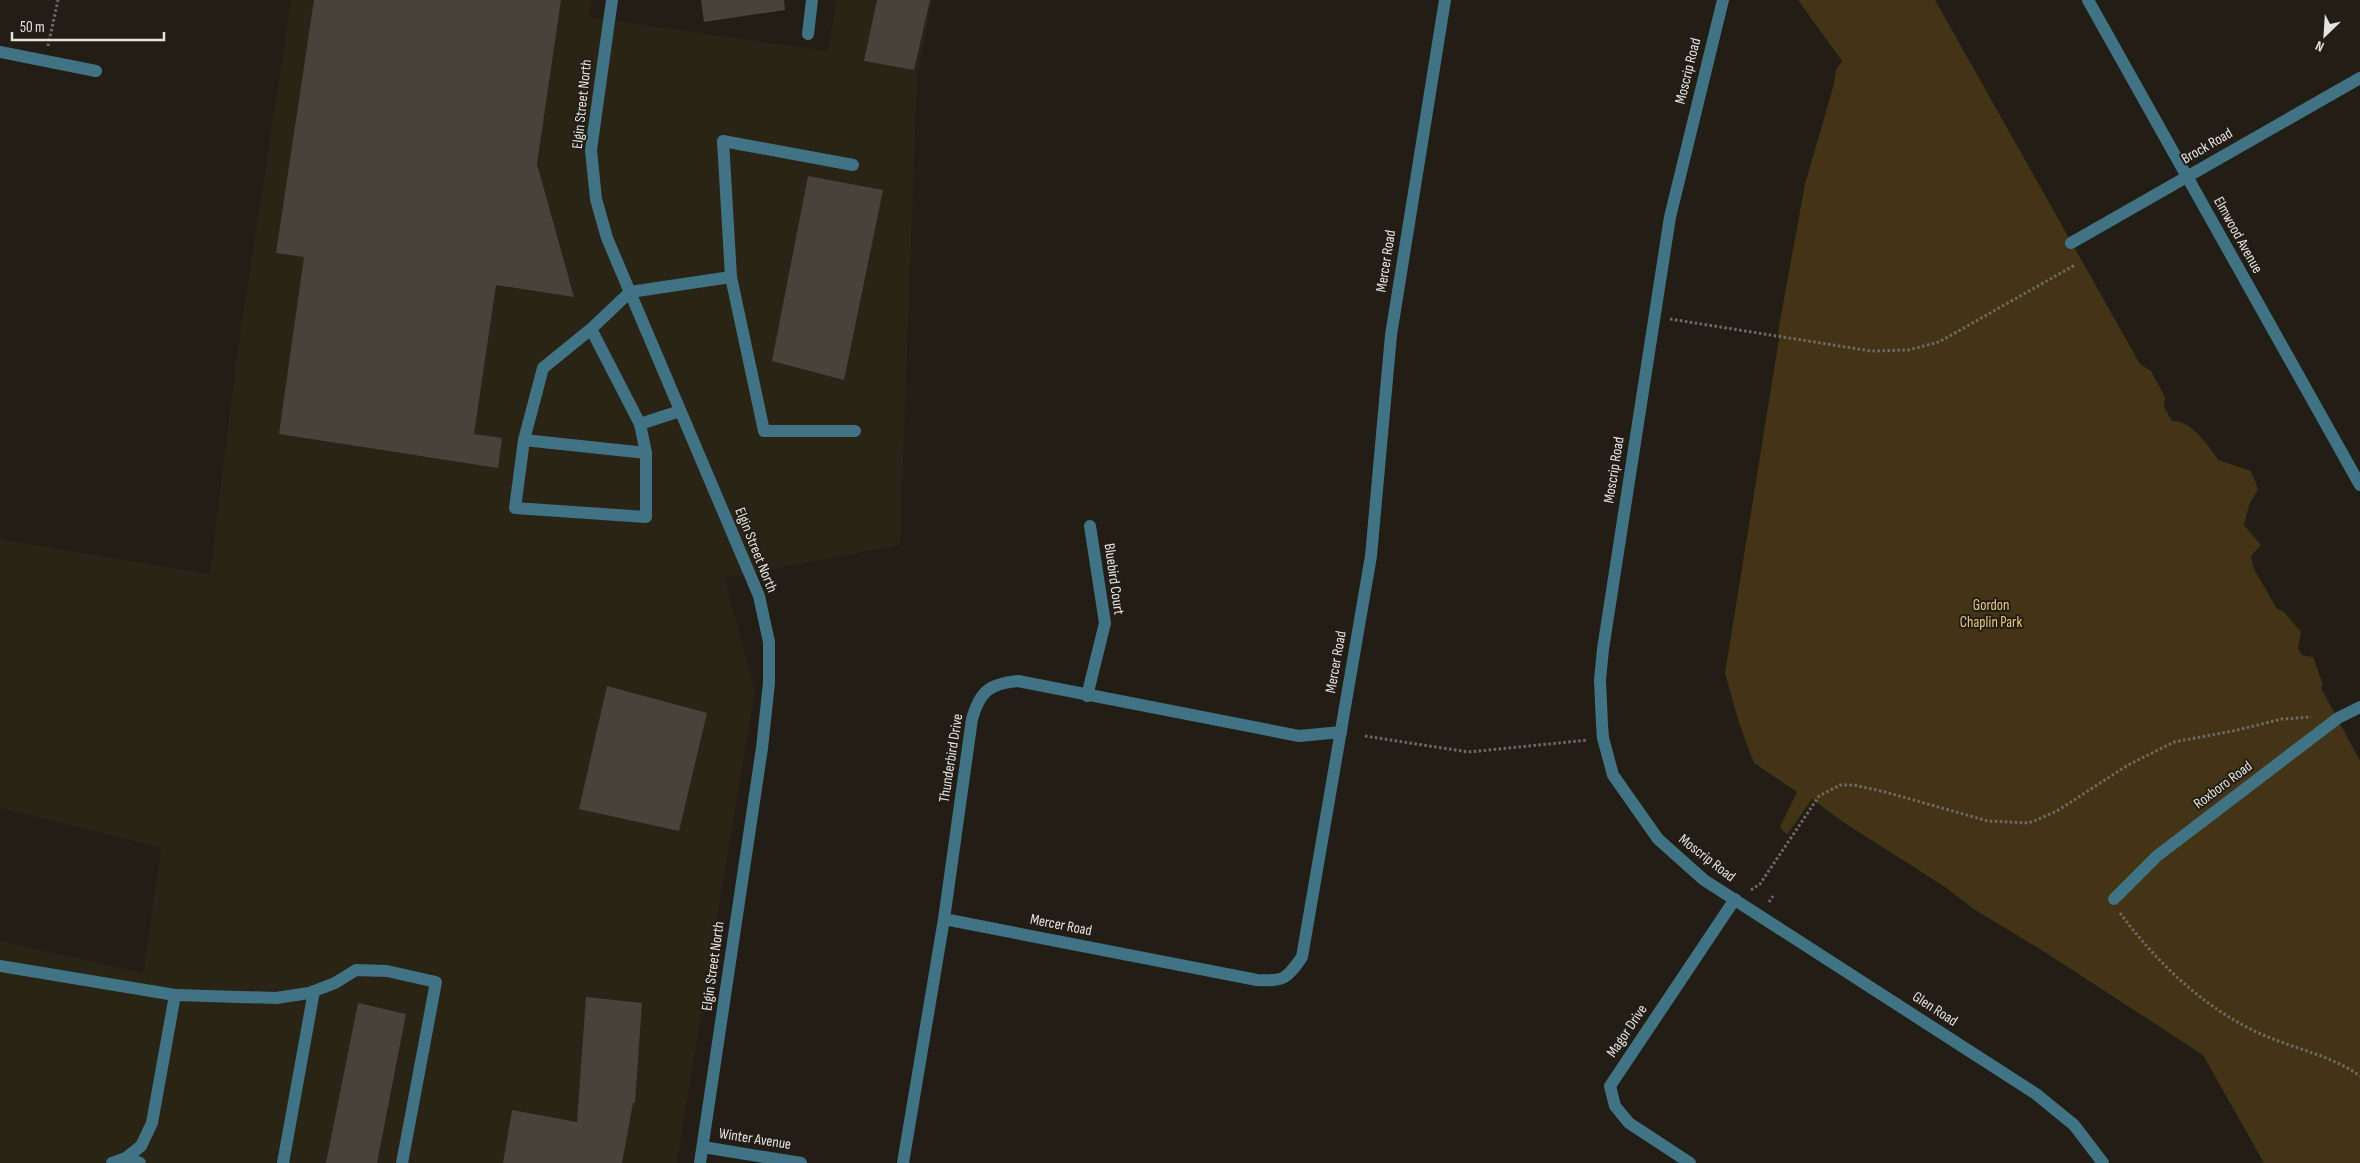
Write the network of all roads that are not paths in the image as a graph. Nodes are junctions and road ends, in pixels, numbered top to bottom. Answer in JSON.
{"nodes":[{"id":1,"x":612,"y":0,"type":"edge"},
{"id":2,"x":812,"y":0,"type":"edge"},
{"id":3,"x":1445,"y":0,"type":"edge"},
{"id":4,"x":1723,"y":0,"type":"edge"},
{"id":5,"x":2088,"y":0,"type":"edge"},
{"id":6,"x":808,"y":34,"type":"dead end"},
{"id":7,"x":0,"y":52,"type":"edge"},
{"id":8,"x":96,"y":71,"type":"dead end"},
{"id":9,"x":2360,"y":78,"type":"edge"},
{"id":10,"x":853,"y":165,"type":"dead end"},
{"id":11,"x":2187,"y":176,"type":"junction"},
{"id":12,"x":2070,"y":243,"type":"dead end"},
{"id":13,"x":731,"y":278,"type":"junction"},
{"id":14,"x":630,"y":292,"type":"junction"},
{"id":15,"x":591,"y":328,"type":"junction"},
{"id":16,"x":680,"y":411,"type":"junction"},
{"id":17,"x":640,"y":424,"type":"junction"},
{"id":18,"x":855,"y":432,"type":"dead end"},
{"id":19,"x":524,"y":440,"type":"junction"},
{"id":20,"x":646,"y":453,"type":"junction"},
{"id":21,"x":2360,"y":485,"type":"edge"},
{"id":22,"x":1090,"y":526,"type":"dead end"},
{"id":23,"x":1087,"y":696,"type":"junction"},
{"id":24,"x":2360,"y":707,"type":"edge"},
{"id":25,"x":1341,"y":732,"type":"junction"},
{"id":26,"x":1735,"y":899,"type":"junction"},
{"id":27,"x":2114,"y":899,"type":"road end"},
{"id":28,"x":944,"y":919,"type":"junction"},
{"id":29,"x":0,"y":966,"type":"edge"},
{"id":30,"x":314,"y":991,"type":"junction"},
{"id":31,"x":175,"y":995,"type":"junction"},
{"id":32,"x":703,"y":1147,"type":"junction"},
{"id":33,"x":126,"y":1158,"type":"junction"},
{"id":34,"x":112,"y":1163,"type":"edge"},
{"id":35,"x":140,"y":1163,"type":"edge"},
{"id":36,"x":283,"y":1163,"type":"edge"},
{"id":37,"x":402,"y":1163,"type":"edge"},
{"id":38,"x":700,"y":1163,"type":"edge"},
{"id":39,"x":801,"y":1163,"type":"edge"},
{"id":40,"x":903,"y":1163,"type":"edge"},
{"id":41,"x":1690,"y":1163,"type":"edge"},
{"id":42,"x":2103,"y":1163,"type":"edge"}],
"edges":[{"from":1,"to":14,"type":"street","name":"Elgin Street North"},
{"from":2,"to":6,"type":"street"},
{"from":3,"to":25,"type":"street","name":"Mercer Road"},
{"from":4,"to":26,"type":"street","name":"Moscrip Road"},
{"from":5,"to":11,"type":"street","name":"Elmwood Avenue"},
{"from":7,"to":8,"type":"street"},
{"from":9,"to":11,"type":"street","name":"Brock Road"},
{"from":10,"to":13,"type":"street"},
{"from":11,"to":12,"type":"street","name":"Brock Road"},
{"from":11,"to":21,"type":"street","name":"Elmwood Avenue"},
{"from":13,"to":14,"type":"street"},
{"from":13,"to":18,"type":"street"},
{"from":14,"to":15,"type":"street"},
{"from":14,"to":16,"type":"street","name":"Elgin Street North"},
{"from":15,"to":17,"type":"street"},
{"from":15,"to":19,"type":"street"},
{"from":16,"to":17,"type":"street"},
{"from":16,"to":32,"type":"street","name":"Elgin Street North"},
{"from":17,"to":20,"type":"street"},
{"from":19,"to":20,"type":"street"},
{"from":19,"to":20,"type":"street"},
{"from":22,"to":23,"type":"street","name":"Bluebird Court"},
{"from":23,"to":25,"type":"street","name":"Thunderbird Drive"},
{"from":23,"to":28,"type":"street","name":"Thunderbird Drive"},
{"from":24,"to":27,"type":"street","name":"Roxboro Road"},
{"from":25,"to":28,"type":"street","name":"Mercer Road"},
{"from":26,"to":41,"type":"street","name":"Magor Drive"},
{"from":26,"to":42,"type":"street","name":"Glen Road"},
{"from":28,"to":40,"type":"street","name":"Thunderbird Drive"},
{"from":29,"to":31,"type":"street"},
{"from":30,"to":31,"type":"street"},
{"from":30,"to":36,"type":"street"},
{"from":30,"to":37,"type":"street"},
{"from":31,"to":33,"type":"street"},
{"from":32,"to":38,"type":"street","name":"Elgin Street North"},
{"from":32,"to":39,"type":"street","name":"Winter Avenue"},
{"from":33,"to":34,"type":"street"},
{"from":33,"to":35,"type":"street"}]}
